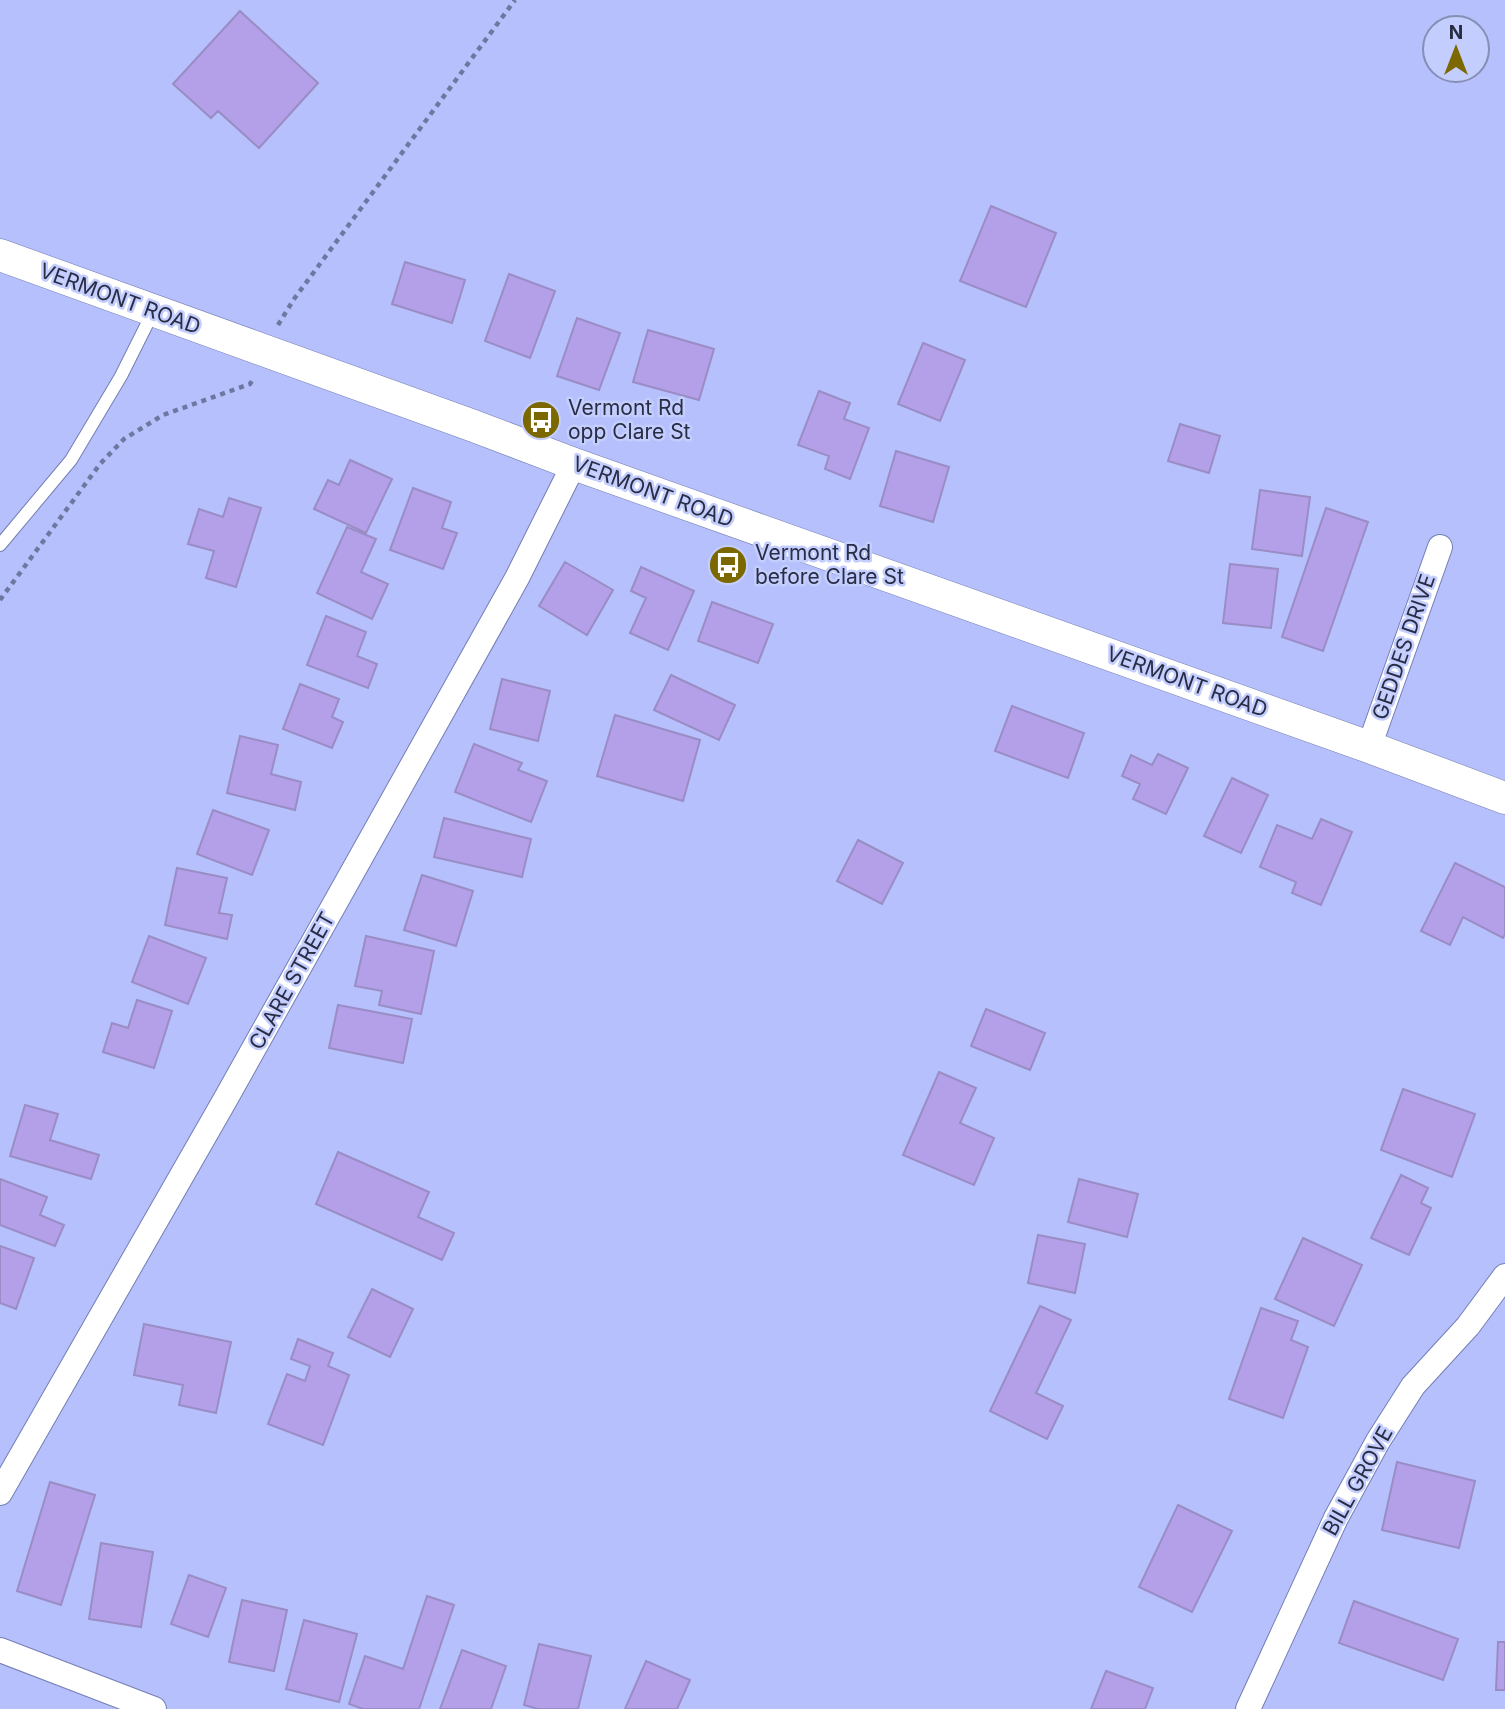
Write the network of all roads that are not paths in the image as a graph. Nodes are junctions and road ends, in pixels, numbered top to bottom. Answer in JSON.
{"nodes":[{"id":1,"x":0,"y":255,"type":"edge"},
{"id":2,"x":153,"y":311,"type":"junction"},
{"id":3,"x":574,"y":464,"type":"junction"},
{"id":4,"x":0,"y":545,"type":"edge"},
{"id":5,"x":1440,"y":547,"type":"dead end"},
{"id":6,"x":1369,"y":747,"type":"junction"},
{"id":7,"x":1505,"y":798,"type":"edge"},
{"id":8,"x":1505,"y":1276,"type":"edge"},
{"id":9,"x":0,"y":1493,"type":"edge"},
{"id":10,"x":0,"y":1650,"type":"edge"},
{"id":11,"x":154,"y":1709,"type":"edge"},
{"id":12,"x":1248,"y":1709,"type":"edge"}],
"edges":[{"from":1,"to":2,"type":"street","name":"VERMONT ROAD"},
{"from":2,"to":3,"type":"street","name":"VERMONT ROAD"},
{"from":2,"to":4,"type":"lane"},
{"from":3,"to":6,"type":"street","name":"VERMONT ROAD"},
{"from":3,"to":9,"type":"street","name":"CLARE STREET"},
{"from":5,"to":6,"type":"street","name":"GEDDES DRIVE"},
{"from":6,"to":7,"type":"street","name":"VERMONT ROAD"},
{"from":8,"to":12,"type":"street","name":"BILL GROVE"},
{"from":10,"to":11,"type":"street"}]}
